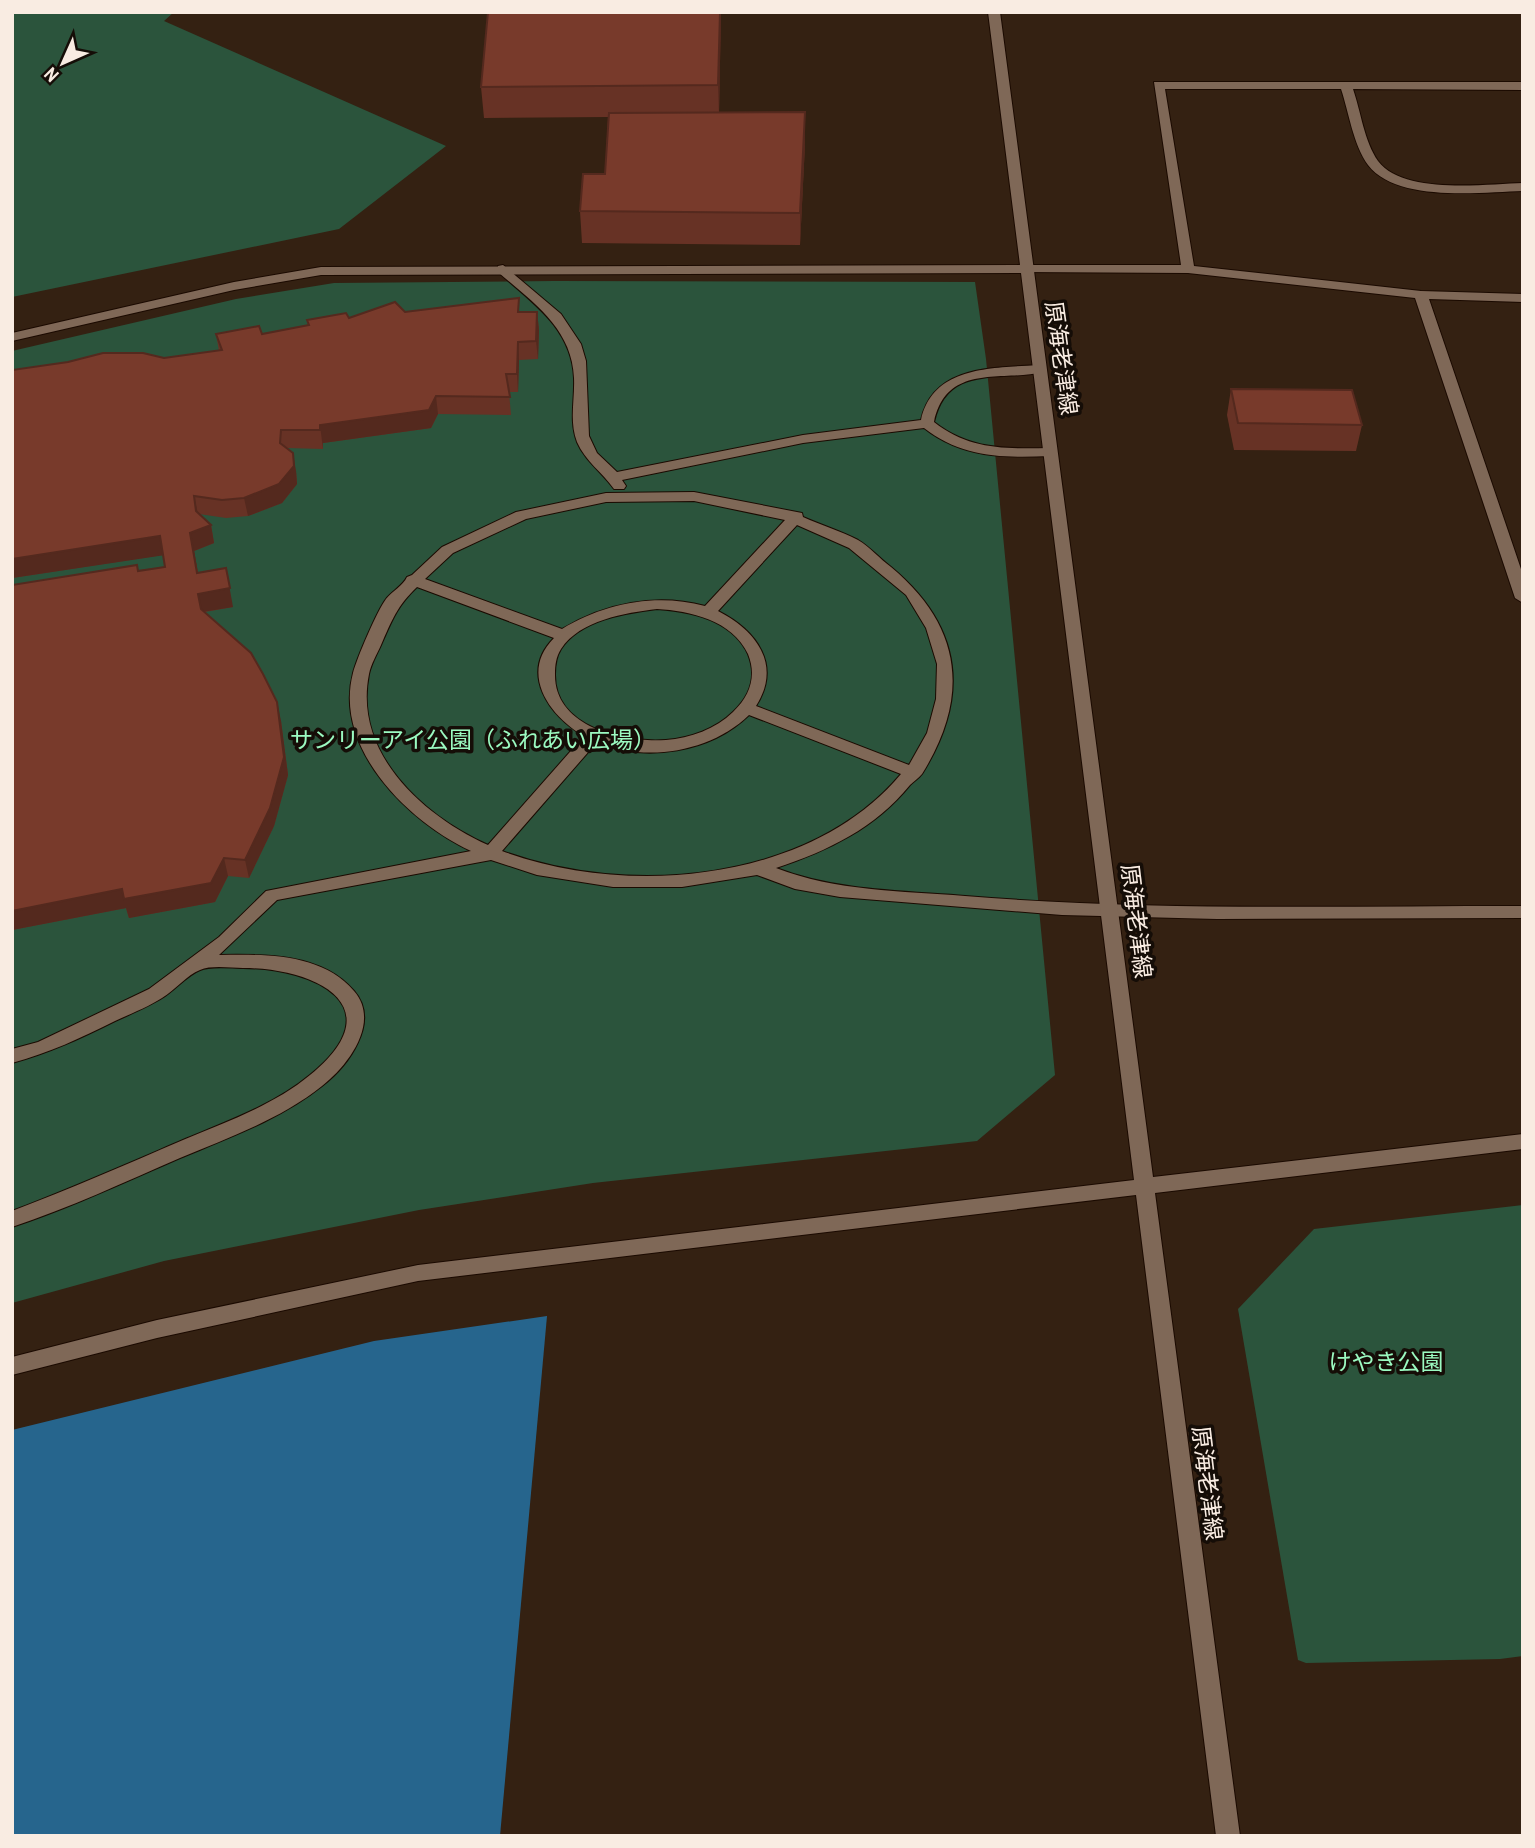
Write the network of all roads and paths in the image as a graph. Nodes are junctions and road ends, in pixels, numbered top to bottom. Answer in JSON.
{"nodes":[{"id":1,"x":994,"y":12,"type":"edge"},
{"id":2,"x":1346,"y":86,"type":"junction"},
{"id":3,"x":1523,"y":86,"type":"edge"},
{"id":4,"x":1523,"y":187,"type":"edge"},
{"id":5,"x":503,"y":269,"type":"junction"},
{"id":6,"x":1188,"y":269,"type":"junction"},
{"id":7,"x":1025,"y":270,"type":"junction"},
{"id":8,"x":1421,"y":295,"type":"junction"},
{"id":9,"x":1523,"y":298,"type":"edge"},
{"id":10,"x":12,"y":337,"type":"edge"},
{"id":11,"x":1039,"y":369,"type":"junction"},
{"id":12,"x":927,"y":423,"type":"junction"},
{"id":13,"x":1050,"y":452,"type":"junction"},
{"id":14,"x":615,"y":477,"type":"junction"},
{"id":15,"x":624,"y":495,"type":"junction"},
{"id":16,"x":797,"y":516,"type":"junction"},
{"id":17,"x":412,"y":580,"type":"junction"},
{"id":18,"x":1523,"y":598,"type":"edge"},
{"id":19,"x":708,"y":612,"type":"junction"},
{"id":20,"x":565,"y":636,"type":"junction"},
{"id":21,"x":747,"y":708,"type":"junction"},
{"id":22,"x":594,"y":735,"type":"junction"},
{"id":23,"x":914,"y":773,"type":"junction"},
{"id":24,"x":489,"y":854,"type":"junction"},
{"id":25,"x":755,"y":869,"type":"junction"},
{"id":26,"x":1111,"y":911,"type":"junction"},
{"id":27,"x":1523,"y":912,"type":"edge"},
{"id":28,"x":198,"y":963,"type":"junction"},
{"id":29,"x":12,"y":1056,"type":"edge"},
{"id":30,"x":1523,"y":1141,"type":"edge"},
{"id":31,"x":1146,"y":1185,"type":"junction"},
{"id":32,"x":12,"y":1219,"type":"edge"},
{"id":33,"x":12,"y":1366,"type":"edge"},
{"id":34,"x":1228,"y":1836,"type":"edge"}],
"edges":[{"from":1,"to":7,"type":"street","name":"原海老津線"},
{"from":2,"to":3,"type":"street"},
{"from":2,"to":4,"type":"street"},
{"from":2,"to":6,"type":"street"},
{"from":5,"to":7,"type":"street"},
{"from":5,"to":10,"type":"street"},
{"from":5,"to":14,"type":"street"},
{"from":6,"to":7,"type":"street"},
{"from":6,"to":8,"type":"street"},
{"from":7,"to":11,"type":"street","name":"原海老津線"},
{"from":8,"to":9,"type":"street"},
{"from":8,"to":18,"type":"street"},
{"from":11,"to":12,"type":"street"},
{"from":11,"to":13,"type":"street","name":"原海老津線"},
{"from":12,"to":13,"type":"street"},
{"from":12,"to":14,"type":"street"},
{"from":13,"to":26,"type":"street","name":"原海老津線"},
{"from":14,"to":15,"type":"street"},
{"from":15,"to":16,"type":"street"},
{"from":15,"to":17,"type":"street"},
{"from":16,"to":19,"type":"street"},
{"from":16,"to":23,"type":"street"},
{"from":17,"to":20,"type":"street"},
{"from":17,"to":24,"type":"street"},
{"from":19,"to":20,"type":"street"},
{"from":19,"to":21,"type":"street"},
{"from":20,"to":22,"type":"street"},
{"from":21,"to":22,"type":"street"},
{"from":21,"to":23,"type":"street"},
{"from":22,"to":24,"type":"street"},
{"from":23,"to":25,"type":"street"},
{"from":24,"to":25,"type":"street"},
{"from":24,"to":28,"type":"street"},
{"from":25,"to":26,"type":"street"},
{"from":26,"to":27,"type":"street"},
{"from":26,"to":31,"type":"street","name":"原海老津線"},
{"from":28,"to":29,"type":"street"},
{"from":28,"to":32,"type":"street"},
{"from":30,"to":31,"type":"street"},
{"from":31,"to":33,"type":"street"},
{"from":31,"to":34,"type":"street","name":"原海老津線"}]}
